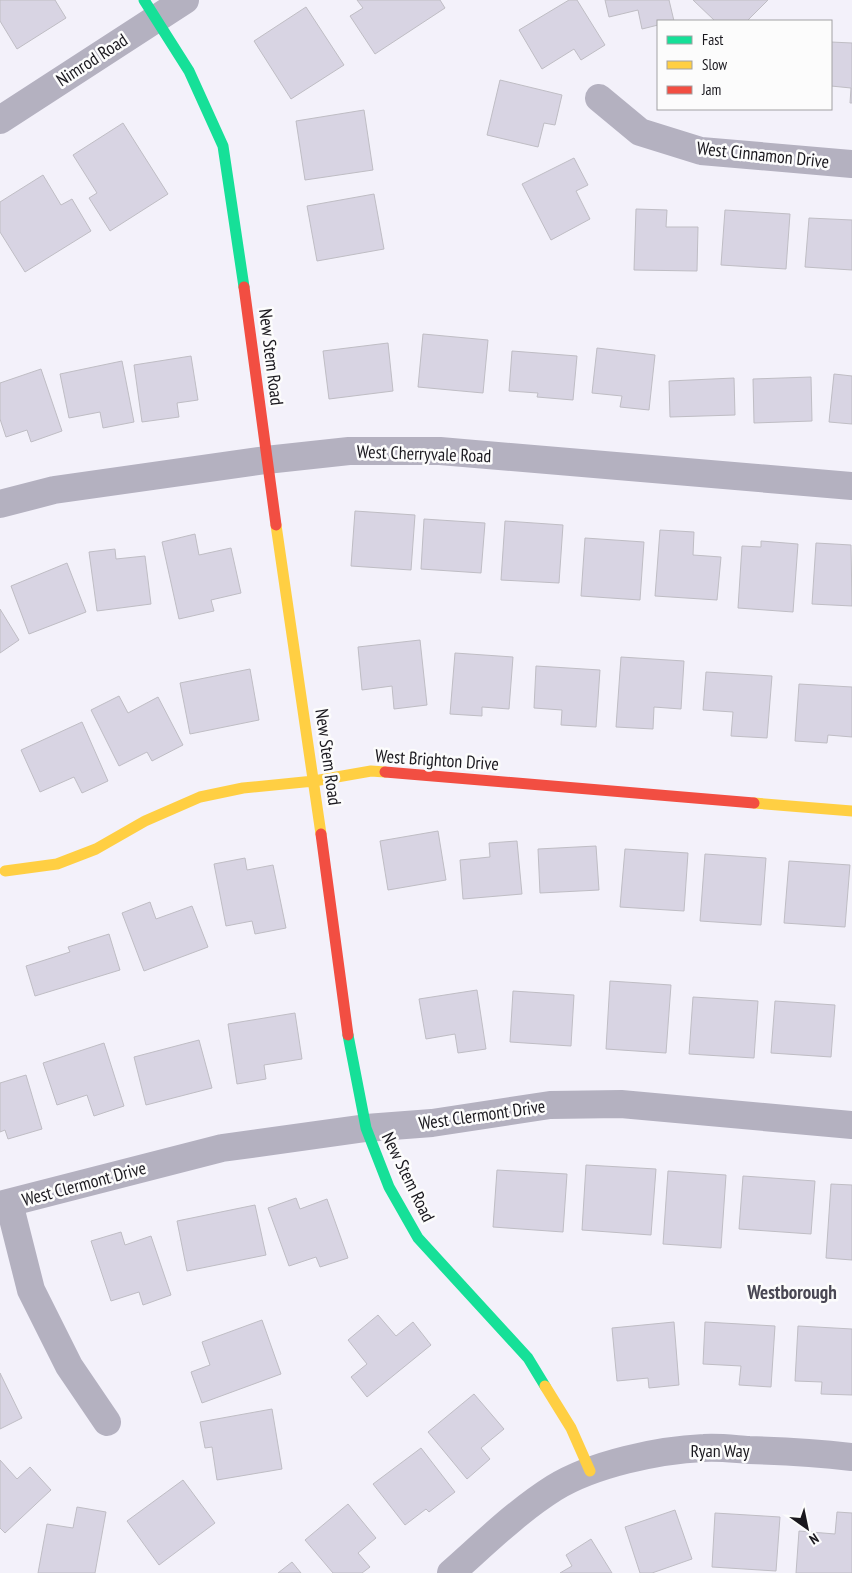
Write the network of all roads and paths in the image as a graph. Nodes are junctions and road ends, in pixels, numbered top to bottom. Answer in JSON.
{"nodes":[{"id":1,"x":185,"y":0,"type":"edge"},
{"id":2,"x":150,"y":9,"type":"edge"},
{"id":3,"x":599,"y":98,"type":"dead end"},
{"id":4,"x":0,"y":120,"type":"edge"},
{"id":5,"x":852,"y":164,"type":"edge"},
{"id":6,"x":266,"y":460,"type":"junction"},
{"id":7,"x":852,"y":486,"type":"edge"},
{"id":8,"x":0,"y":504,"type":"edge"},
{"id":9,"x":314,"y":781,"type":"junction"},
{"id":10,"x":852,"y":810,"type":"edge"},
{"id":11,"x":6,"y":872,"type":"dead end"},
{"id":12,"x":852,"y":1125,"type":"edge"},
{"id":13,"x":366,"y":1128,"type":"junction"},
{"id":14,"x":5,"y":1204,"type":"edge"},
{"id":15,"x":107,"y":1422,"type":"dead end"},
{"id":16,"x":852,"y":1457,"type":"edge"},
{"id":17,"x":590,"y":1471,"type":"junction"},
{"id":18,"x":451,"y":1573,"type":"edge"}],
"edges":[{"from":1,"to":2,"type":"street","name":"Nimrod Road"},
{"from":2,"to":4,"type":"street","name":"Nimrod Road"},
{"from":2,"to":6,"type":"street","name":"New Stem Road"},
{"from":3,"to":5,"type":"street","name":"West Cinnamon Drive"},
{"from":6,"to":7,"type":"street","name":"West Cherryvale Road"},
{"from":6,"to":8,"type":"street","name":"West Cherryvale Road"},
{"from":6,"to":9,"type":"street","name":"New Stem Road"},
{"from":9,"to":10,"type":"street","name":"West Brighton Drive"},
{"from":9,"to":11,"type":"street","name":"West Brighton Drive"},
{"from":9,"to":13,"type":"street","name":"New Stem Road"},
{"from":12,"to":13,"type":"street","name":"West Clermont Drive"},
{"from":13,"to":14,"type":"street","name":"West Clermont Drive"},
{"from":13,"to":17,"type":"street","name":"New Stem Road"},
{"from":14,"to":15,"type":"street"},
{"from":16,"to":17,"type":"street","name":"Ryan Way"},
{"from":17,"to":18,"type":"street","name":"Ryan Way"}]}
